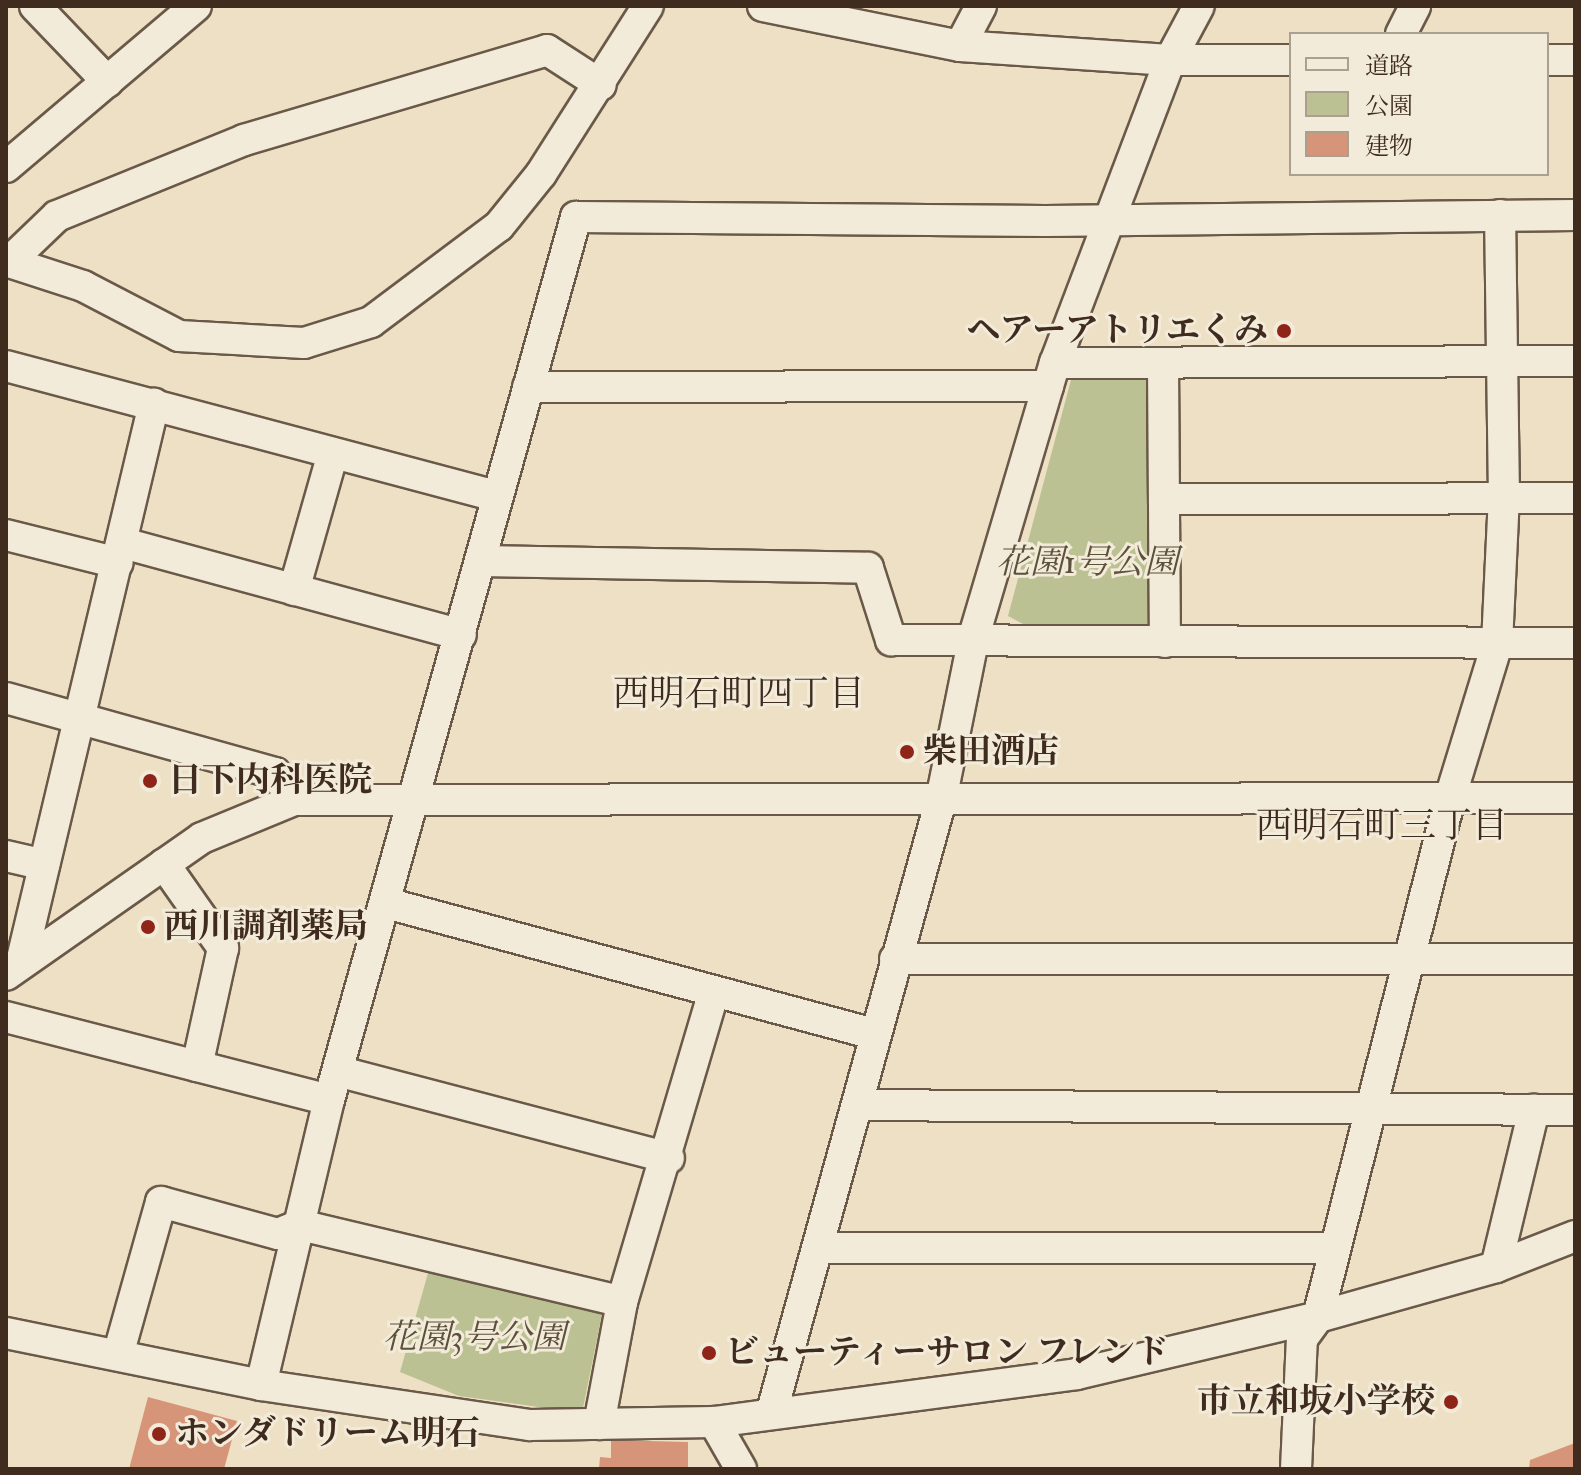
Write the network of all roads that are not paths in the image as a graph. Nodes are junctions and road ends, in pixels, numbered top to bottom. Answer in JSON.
{"nodes":[{"id":1,"x":35,"y":6,"type":"edge"},
{"id":2,"x":196,"y":6,"type":"edge"},
{"id":3,"x":648,"y":6,"type":"edge"},
{"id":4,"x":763,"y":6,"type":"edge"},
{"id":5,"x":981,"y":6,"type":"edge"},
{"id":6,"x":1199,"y":6,"type":"edge"},
{"id":7,"x":1415,"y":6,"type":"edge"},
{"id":8,"x":795,"y":10,"type":"edge"},
{"id":9,"x":1402,"y":32,"type":"edge"},
{"id":10,"x":960,"y":46,"type":"junction"},
{"id":11,"x":1170,"y":60,"type":"junction"},
{"id":12,"x":1289,"y":60,"type":"edge"},
{"id":13,"x":1549,"y":60,"type":"edge"},
{"id":14,"x":1575,"y":60,"type":"edge"},
{"id":15,"x":108,"y":82,"type":"junction"},
{"id":16,"x":601,"y":85,"type":"junction"},
{"id":17,"x":6,"y":167,"type":"edge"},
{"id":18,"x":1500,"y":215,"type":"junction"},
{"id":19,"x":1575,"y":215,"type":"edge"},
{"id":20,"x":1107,"y":220,"type":"junction"},
{"id":21,"x":7,"y":261,"type":"edge"},
{"id":22,"x":1498,"y":361,"type":"junction"},
{"id":23,"x":1575,"y":361,"type":"edge"},
{"id":24,"x":1163,"y":364,"type":"junction"},
{"id":25,"x":6,"y":366,"type":"edge"},
{"id":26,"x":1051,"y":374,"type":"junction"},
{"id":27,"x":528,"y":387,"type":"junction"},
{"id":28,"x":154,"y":404,"type":"junction"},
{"id":29,"x":333,"y":453,"type":"junction"},
{"id":30,"x":496,"y":496,"type":"junction"},
{"id":31,"x":1504,"y":498,"type":"junction"},
{"id":32,"x":1575,"y":498,"type":"edge"},
{"id":33,"x":1164,"y":499,"type":"junction"},
{"id":34,"x":6,"y":535,"type":"edge"},
{"id":35,"x":120,"y":553,"type":"junction"},
{"id":36,"x":481,"y":561,"type":"junction"},
{"id":37,"x":294,"y":590,"type":"junction"},
{"id":38,"x":461,"y":635,"type":"junction"},
{"id":39,"x":974,"y":636,"type":"junction"},
{"id":40,"x":1165,"y":642,"type":"junction"},
{"id":41,"x":1575,"y":643,"type":"edge"},
{"id":42,"x":1497,"y":644,"type":"junction"},
{"id":43,"x":6,"y":698,"type":"edge"},
{"id":44,"x":79,"y":717,"type":"junction"},
{"id":45,"x":1450,"y":798,"type":"junction"},
{"id":46,"x":1575,"y":798,"type":"edge"},
{"id":47,"x":294,"y":800,"type":"junction"},
{"id":48,"x":941,"y":800,"type":"junction"},
{"id":49,"x":416,"y":801,"type":"junction"},
{"id":50,"x":6,"y":856,"type":"edge"},
{"id":51,"x":164,"y":864,"type":"junction"},
{"id":52,"x":44,"y":865,"type":"junction"},
{"id":53,"x":386,"y":903,"type":"junction"},
{"id":54,"x":895,"y":959,"type":"junction"},
{"id":55,"x":1575,"y":959,"type":"edge"},
{"id":56,"x":1412,"y":960,"type":"junction"},
{"id":57,"x":14,"y":969,"type":"edge"},
{"id":58,"x":713,"y":994,"type":"junction"},
{"id":59,"x":6,"y":1017,"type":"edge"},
{"id":60,"x":874,"y":1034,"type":"junction"},
{"id":61,"x":197,"y":1066,"type":"junction"},
{"id":62,"x":341,"y":1072,"type":"junction"},
{"id":63,"x":329,"y":1100,"type":"junction"},
{"id":64,"x":857,"y":1105,"type":"junction"},
{"id":65,"x":1534,"y":1110,"type":"junction"},
{"id":66,"x":1575,"y":1110,"type":"edge"},
{"id":67,"x":1371,"y":1112,"type":"junction"},
{"id":68,"x":669,"y":1158,"type":"junction"},
{"id":69,"x":300,"y":1225,"type":"junction"},
{"id":70,"x":1575,"y":1236,"type":"edge"},
{"id":71,"x":818,"y":1248,"type":"junction"},
{"id":72,"x":1334,"y":1248,"type":"junction"},
{"id":73,"x":1496,"y":1267,"type":"junction"},
{"id":74,"x":622,"y":1302,"type":"junction"},
{"id":75,"x":1318,"y":1317,"type":"junction"},
{"id":76,"x":6,"y":1333,"type":"edge"},
{"id":77,"x":118,"y":1355,"type":"junction"},
{"id":78,"x":261,"y":1385,"type":"junction"},
{"id":79,"x":772,"y":1411,"type":"junction"},
{"id":80,"x":714,"y":1422,"type":"junction"},
{"id":81,"x":599,"y":1424,"type":"junction"},
{"id":82,"x":741,"y":1469,"type":"edge"},
{"id":83,"x":1296,"y":1469,"type":"edge"}],
"edges":[{"from":1,"to":15,"type":"street"},
{"from":2,"to":15,"type":"street"},
{"from":3,"to":16,"type":"street"},
{"from":4,"to":8,"type":"street"},
{"from":5,"to":10,"type":"street"},
{"from":6,"to":11,"type":"street"},
{"from":7,"to":9,"type":"street"},
{"from":8,"to":10,"type":"street"},
{"from":10,"to":11,"type":"street"},
{"from":11,"to":12,"type":"street"},
{"from":11,"to":20,"type":"street"},
{"from":13,"to":14,"type":"street"},
{"from":15,"to":17,"type":"street"},
{"from":16,"to":21,"type":"street"},
{"from":16,"to":21,"type":"street"},
{"from":18,"to":19,"type":"street"},
{"from":18,"to":20,"type":"street"},
{"from":18,"to":22,"type":"street"},
{"from":20,"to":26,"type":"street"},
{"from":20,"to":27,"type":"street"},
{"from":22,"to":23,"type":"street"},
{"from":22,"to":24,"type":"street"},
{"from":22,"to":31,"type":"street"},
{"from":24,"to":26,"type":"street"},
{"from":24,"to":33,"type":"street"},
{"from":25,"to":28,"type":"street"},
{"from":26,"to":27,"type":"street"},
{"from":26,"to":39,"type":"street"},
{"from":27,"to":30,"type":"street"},
{"from":28,"to":29,"type":"street"},
{"from":28,"to":35,"type":"street"},
{"from":29,"to":30,"type":"street"},
{"from":29,"to":37,"type":"street"},
{"from":30,"to":36,"type":"street"},
{"from":31,"to":32,"type":"street"},
{"from":31,"to":33,"type":"street"},
{"from":31,"to":42,"type":"street"},
{"from":33,"to":40,"type":"street"},
{"from":34,"to":35,"type":"street"},
{"from":35,"to":37,"type":"street"},
{"from":35,"to":44,"type":"street"},
{"from":36,"to":38,"type":"street"},
{"from":36,"to":39,"type":"street"},
{"from":37,"to":38,"type":"street"},
{"from":38,"to":49,"type":"street"},
{"from":39,"to":40,"type":"street"},
{"from":39,"to":48,"type":"street"},
{"from":40,"to":42,"type":"street"},
{"from":41,"to":42,"type":"street"},
{"from":42,"to":45,"type":"street"},
{"from":43,"to":44,"type":"street"},
{"from":44,"to":47,"type":"street"},
{"from":44,"to":52,"type":"street"},
{"from":45,"to":46,"type":"street"},
{"from":45,"to":48,"type":"street"},
{"from":45,"to":56,"type":"street"},
{"from":47,"to":49,"type":"street"},
{"from":47,"to":51,"type":"street"},
{"from":48,"to":49,"type":"street"},
{"from":48,"to":54,"type":"street"},
{"from":49,"to":53,"type":"street"},
{"from":50,"to":52,"type":"street"},
{"from":51,"to":57,"type":"street"},
{"from":51,"to":61,"type":"street"},
{"from":52,"to":57,"type":"street"},
{"from":53,"to":58,"type":"street"},
{"from":53,"to":62,"type":"street"},
{"from":54,"to":56,"type":"street"},
{"from":54,"to":60,"type":"street"},
{"from":55,"to":56,"type":"street"},
{"from":56,"to":67,"type":"street"},
{"from":58,"to":60,"type":"street"},
{"from":58,"to":68,"type":"street"},
{"from":59,"to":61,"type":"street"},
{"from":60,"to":64,"type":"street"},
{"from":61,"to":63,"type":"street"},
{"from":62,"to":63,"type":"street"},
{"from":62,"to":68,"type":"street"},
{"from":63,"to":69,"type":"street"},
{"from":64,"to":67,"type":"street"},
{"from":64,"to":71,"type":"street"},
{"from":65,"to":66,"type":"street"},
{"from":65,"to":67,"type":"street"},
{"from":65,"to":73,"type":"street"},
{"from":67,"to":72,"type":"street"},
{"from":68,"to":74,"type":"street"},
{"from":69,"to":74,"type":"street"},
{"from":69,"to":77,"type":"street"},
{"from":69,"to":78,"type":"street"},
{"from":70,"to":73,"type":"street"},
{"from":71,"to":72,"type":"street"},
{"from":71,"to":79,"type":"street"},
{"from":72,"to":75,"type":"street"},
{"from":73,"to":75,"type":"street"},
{"from":74,"to":81,"type":"street"},
{"from":75,"to":79,"type":"street"},
{"from":75,"to":83,"type":"street"},
{"from":76,"to":77,"type":"street"},
{"from":77,"to":78,"type":"street"},
{"from":78,"to":81,"type":"street"},
{"from":79,"to":80,"type":"street"},
{"from":80,"to":81,"type":"street"},
{"from":80,"to":82,"type":"street"}]}
